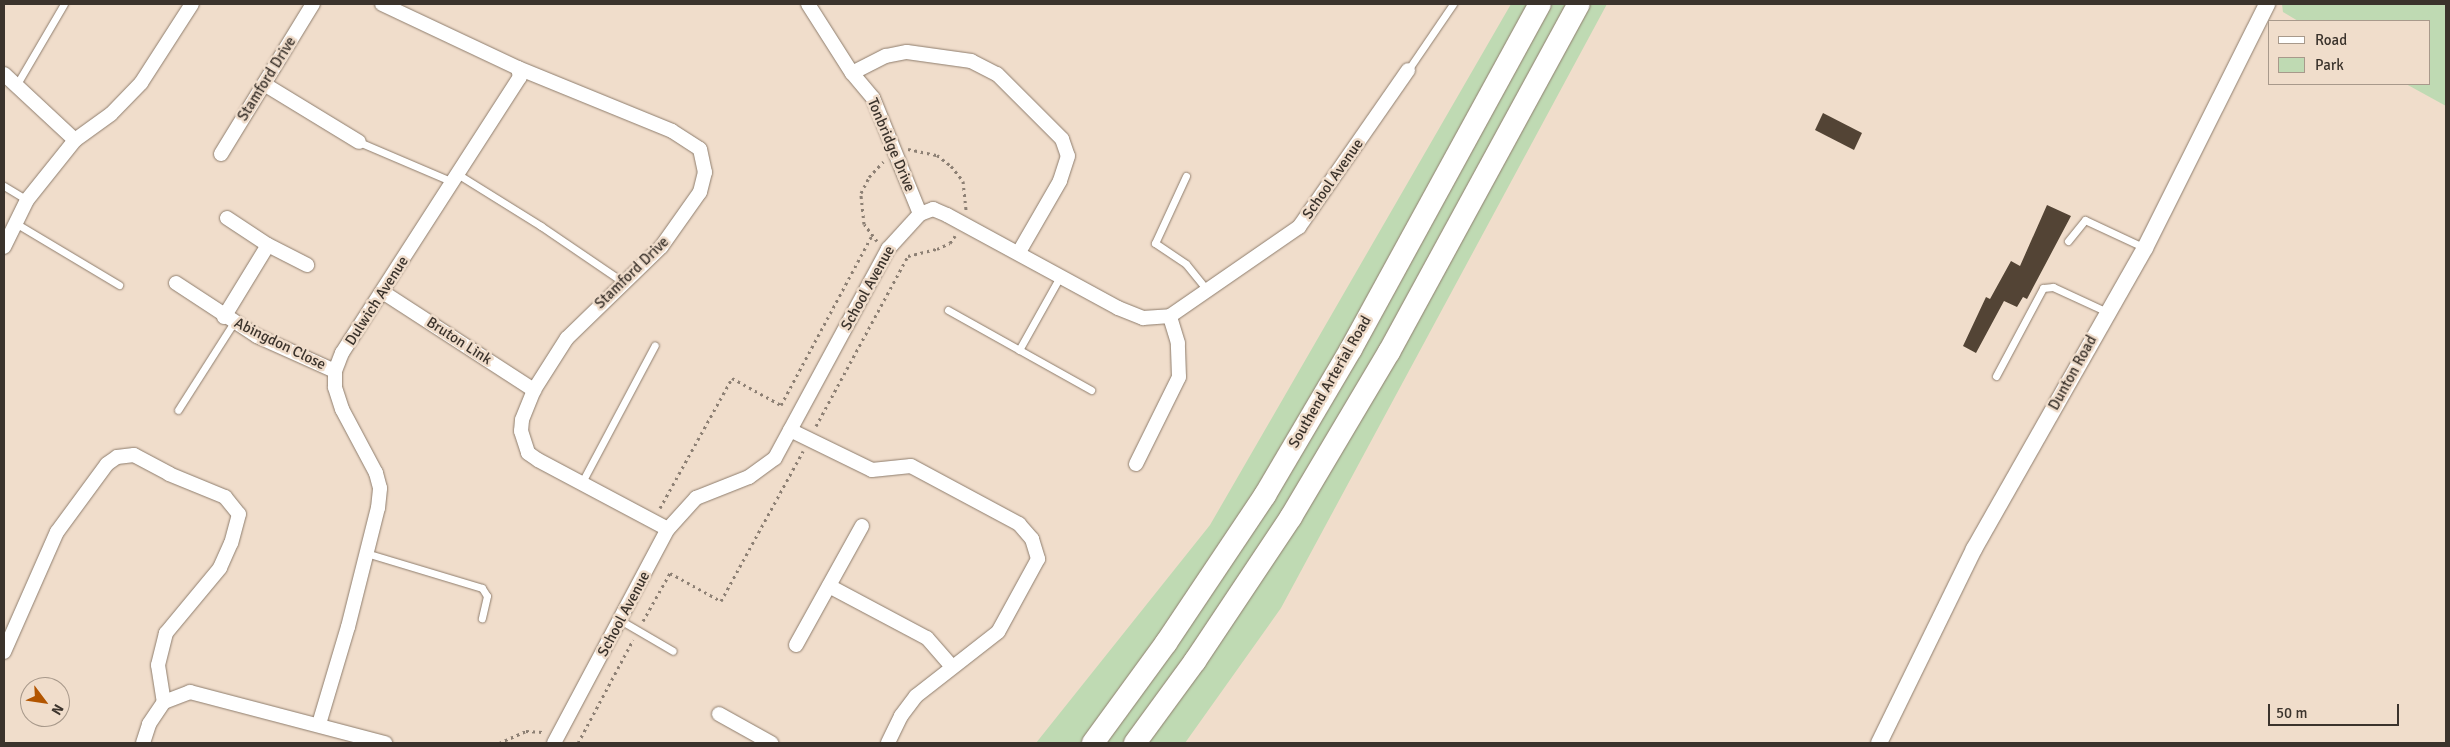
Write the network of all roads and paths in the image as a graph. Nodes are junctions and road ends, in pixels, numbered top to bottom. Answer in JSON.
{"nodes":[{"id":1,"x":64,"y":4,"type":"edge"},
{"id":2,"x":192,"y":4,"type":"edge"},
{"id":3,"x":313,"y":4,"type":"edge"},
{"id":4,"x":382,"y":4,"type":"edge"},
{"id":5,"x":808,"y":4,"type":"edge"},
{"id":6,"x":1453,"y":4,"type":"edge"},
{"id":7,"x":1540,"y":4,"type":"edge"},
{"id":8,"x":1579,"y":4,"type":"edge"},
{"id":9,"x":2266,"y":4,"type":"edge"},
{"id":10,"x":518,"y":68,"type":"junction"},
{"id":11,"x":1408,"y":70,"type":"joint"},
{"id":12,"x":852,"y":73,"type":"junction"},
{"id":13,"x":4,"y":74,"type":"edge"},
{"id":14,"x":17,"y":84,"type":"junction"},
{"id":15,"x":264,"y":84,"type":"junction"},
{"id":16,"x":76,"y":140,"type":"junction"},
{"id":17,"x":359,"y":142,"type":"joint"},
{"id":18,"x":221,"y":154,"type":"dead end"},
{"id":19,"x":895,"y":154,"type":"junction"},
{"id":20,"x":1186,"y":176,"type":"dead end"},
{"id":21,"x":456,"y":179,"type":"junction"},
{"id":22,"x":4,"y":186,"type":"edge"},
{"id":23,"x":28,"y":200,"type":"junction"},
{"id":24,"x":920,"y":214,"type":"junction"},
{"id":25,"x":227,"y":218,"type":"dead end"},
{"id":26,"x":963,"y":223,"type":"junction"},
{"id":27,"x":17,"y":224,"type":"junction"},
{"id":28,"x":872,"y":235,"type":"junction"},
{"id":29,"x":2068,"y":241,"type":"dead end"},
{"id":30,"x":268,"y":245,"type":"junction"},
{"id":31,"x":4,"y":247,"type":"edge"},
{"id":32,"x":2145,"y":248,"type":"junction"},
{"id":33,"x":888,"y":249,"type":"junction"},
{"id":34,"x":1018,"y":252,"type":"junction"},
{"id":35,"x":908,"y":256,"type":"junction"},
{"id":36,"x":307,"y":265,"type":"dead end"},
{"id":37,"x":1062,"y":275,"type":"junction"},
{"id":38,"x":623,"y":282,"type":"junction"},
{"id":39,"x":176,"y":283,"type":"dead end"},
{"id":40,"x":120,"y":285,"type":"dead end"},
{"id":41,"x":1208,"y":290,"type":"junction"},
{"id":42,"x":384,"y":293,"type":"junction"},
{"id":43,"x":948,"y":310,"type":"dead end"},
{"id":44,"x":2107,"y":312,"type":"junction"},
{"id":45,"x":1170,"y":316,"type":"junction"},
{"id":46,"x":229,"y":320,"type":"junction"},
{"id":47,"x":655,"y":345,"type":"dead end"},
{"id":48,"x":1018,"y":350,"type":"junction"},
{"id":49,"x":335,"y":371,"type":"junction"},
{"id":50,"x":1996,"y":376,"type":"dead end"},
{"id":51,"x":534,"y":390,"type":"junction"},
{"id":52,"x":1091,"y":390,"type":"dead end"},
{"id":53,"x":178,"y":410,"type":"dead end"},
{"id":54,"x":790,"y":430,"type":"junction"},
{"id":55,"x":809,"y":439,"type":"junction"},
{"id":56,"x":1136,"y":464,"type":"dead end"},
{"id":57,"x":581,"y":484,"type":"junction"},
{"id":58,"x":653,"y":521,"type":"junction"},
{"id":59,"x":862,"y":526,"type":"dead end"},
{"id":60,"x":668,"y":529,"type":"junction"},
{"id":61,"x":366,"y":553,"type":"junction"},
{"id":62,"x":829,"y":586,"type":"junction"},
{"id":63,"x":482,"y":618,"type":"dead end"},
{"id":64,"x":620,"y":620,"type":"junction"},
{"id":65,"x":638,"y":630,"type":"junction"},
{"id":66,"x":796,"y":645,"type":"dead end"},
{"id":67,"x":673,"y":651,"type":"dead end"},
{"id":68,"x":4,"y":652,"type":"edge"},
{"id":69,"x":952,"y":667,"type":"junction"},
{"id":70,"x":164,"y":702,"type":"junction"},
{"id":71,"x":719,"y":714,"type":"dead end"},
{"id":72,"x":320,"y":724,"type":"junction"},
{"id":73,"x":556,"y":741,"type":"edge"},
{"id":74,"x":143,"y":743,"type":"edge"},
{"id":75,"x":385,"y":743,"type":"edge"},
{"id":76,"x":499,"y":743,"type":"edge"},
{"id":77,"x":578,"y":743,"type":"edge"},
{"id":78,"x":771,"y":743,"type":"edge"},
{"id":79,"x":888,"y":743,"type":"edge"},
{"id":80,"x":1093,"y":743,"type":"edge"},
{"id":81,"x":1135,"y":743,"type":"edge"},
{"id":82,"x":1879,"y":743,"type":"edge"}],
"edges":[{"from":1,"to":14,"type":"lane"},
{"from":2,"to":16,"type":"street"},
{"from":3,"to":15,"type":"street","name":"Stamford Drive"},
{"from":4,"to":10,"type":"street","name":"Stamford Drive"},
{"from":5,"to":12,"type":"street","name":"Tonbridge Drive"},
{"from":6,"to":11,"type":"lane"},
{"from":7,"to":80,"type":"highway","name":"Southend Arterial Road"},
{"from":8,"to":81,"type":"highway"},
{"from":9,"to":32,"type":"street","name":"Dunton Road"},
{"from":10,"to":21,"type":"street","name":"Dulwich Avenue"},
{"from":10,"to":38,"type":"street","name":"Stamford Drive"},
{"from":11,"to":41,"type":"street","name":"School Avenue"},
{"from":12,"to":19,"type":"street","name":"Tonbridge Drive"},
{"from":12,"to":34,"type":"street"},
{"from":13,"to":14,"type":"street"},
{"from":14,"to":16,"type":"street"},
{"from":15,"to":17,"type":"street"},
{"from":15,"to":18,"type":"street","name":"Stamford Drive"},
{"from":16,"to":23,"type":"street"},
{"from":17,"to":21,"type":"lane"},
{"from":19,"to":24,"type":"street","name":"Tonbridge Drive"},
{"from":19,"to":26,"type":"path"},
{"from":19,"to":28,"type":"path"},
{"from":20,"to":41,"type":"lane"},
{"from":21,"to":38,"type":"lane"},
{"from":21,"to":42,"type":"street","name":"Dulwich Avenue"},
{"from":22,"to":23,"type":"lane"},
{"from":23,"to":27,"type":"street"},
{"from":24,"to":26,"type":"street"},
{"from":24,"to":33,"type":"street","name":"School Avenue"},
{"from":25,"to":30,"type":"street"},
{"from":26,"to":34,"type":"street"},
{"from":26,"to":35,"type":"path"},
{"from":27,"to":31,"type":"street"},
{"from":27,"to":40,"type":"lane"},
{"from":28,"to":33,"type":"path"},
{"from":28,"to":58,"type":"path"},
{"from":29,"to":32,"type":"lane"},
{"from":30,"to":36,"type":"street"},
{"from":30,"to":46,"type":"street","name":"Abingdon Close"},
{"from":32,"to":44,"type":"street","name":"Dunton Road"},
{"from":33,"to":35,"type":"path"},
{"from":33,"to":54,"type":"street","name":"School Avenue"},
{"from":34,"to":37,"type":"street"},
{"from":35,"to":55,"type":"path"},
{"from":37,"to":45,"type":"street"},
{"from":37,"to":48,"type":"lane"},
{"from":38,"to":51,"type":"street","name":"Stamford Drive"},
{"from":39,"to":46,"type":"street","name":"Abingdon Close"},
{"from":41,"to":45,"type":"street","name":"School Avenue"},
{"from":42,"to":49,"type":"street","name":"Dulwich Avenue"},
{"from":42,"to":51,"type":"street","name":"Bruton Link"},
{"from":43,"to":48,"type":"lane"},
{"from":44,"to":50,"type":"lane"},
{"from":44,"to":82,"type":"street","name":"Dunton Road"},
{"from":45,"to":56,"type":"street"},
{"from":46,"to":49,"type":"street","name":"Abingdon Close"},
{"from":46,"to":53,"type":"lane"},
{"from":47,"to":57,"type":"lane"},
{"from":48,"to":52,"type":"lane"},
{"from":49,"to":61,"type":"street"},
{"from":51,"to":57,"type":"street","name":"Stamford Drive"},
{"from":54,"to":55,"type":"street"},
{"from":54,"to":60,"type":"street","name":"School Avenue"},
{"from":55,"to":65,"type":"path"},
{"from":55,"to":69,"type":"street"},
{"from":57,"to":58,"type":"street","name":"Stamford Drive"},
{"from":58,"to":60,"type":"street","name":"Stamford Drive"},
{"from":59,"to":62,"type":"street"},
{"from":60,"to":64,"type":"street","name":"School Avenue"},
{"from":61,"to":63,"type":"lane"},
{"from":61,"to":72,"type":"street"},
{"from":62,"to":66,"type":"street"},
{"from":62,"to":69,"type":"street"},
{"from":64,"to":65,"type":"lane"},
{"from":64,"to":73,"type":"street","name":"School Avenue"},
{"from":65,"to":67,"type":"lane"},
{"from":65,"to":77,"type":"path"},
{"from":68,"to":70,"type":"street"},
{"from":69,"to":79,"type":"street"},
{"from":70,"to":72,"type":"street"},
{"from":70,"to":74,"type":"street"},
{"from":71,"to":78,"type":"street"},
{"from":72,"to":75,"type":"street"},
{"from":73,"to":76,"type":"path"}]}
